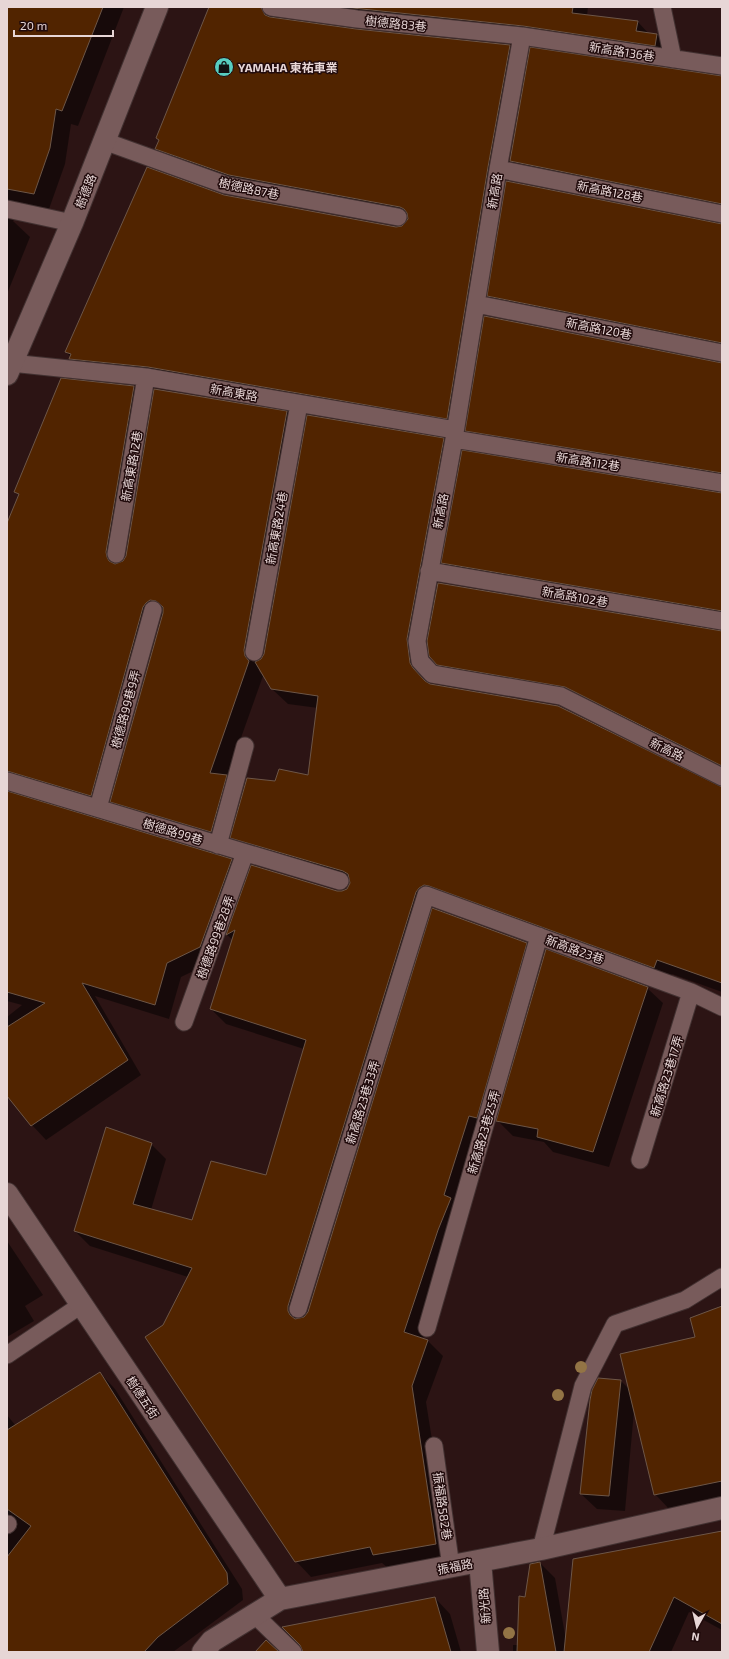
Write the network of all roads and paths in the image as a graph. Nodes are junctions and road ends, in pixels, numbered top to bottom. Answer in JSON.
{"nodes":[{"id":1,"x":157,"y":7,"type":"edge"},
{"id":2,"x":271,"y":7,"type":"edge"},
{"id":3,"x":662,"y":7,"type":"edge"},
{"id":4,"x":522,"y":36,"type":"junction"},
{"id":5,"x":673,"y":59,"type":"junction"},
{"id":6,"x":722,"y":66,"type":"edge"},
{"id":7,"x":104,"y":141,"type":"junction"},
{"id":8,"x":498,"y":169,"type":"junction"},
{"id":9,"x":7,"y":209,"type":"edge"},
{"id":10,"x":722,"y":214,"type":"edge"},
{"id":11,"x":398,"y":217,"type":"dead end"},
{"id":12,"x":72,"y":223,"type":"junction"},
{"id":13,"x":476,"y":304,"type":"junction"},
{"id":14,"x":722,"y":353,"type":"edge"},
{"id":15,"x":9,"y":368,"type":"edge"},
{"id":16,"x":146,"y":377,"type":"junction"},
{"id":17,"x":299,"y":404,"type":"junction"},
{"id":18,"x":454,"y":434,"type":"junction"},
{"id":19,"x":722,"y":483,"type":"edge"},
{"id":20,"x":116,"y":554,"type":"dead end"},
{"id":21,"x":429,"y":571,"type":"junction"},
{"id":22,"x":153,"y":610,"type":"dead end"},
{"id":23,"x":722,"y":621,"type":"edge"},
{"id":24,"x":254,"y":652,"type":"dead end"},
{"id":25,"x":245,"y":746,"type":"dead end"},
{"id":26,"x":722,"y":777,"type":"edge"},
{"id":27,"x":7,"y":781,"type":"edge"},
{"id":28,"x":98,"y":808,"type":"junction"},
{"id":29,"x":218,"y":845,"type":"junction"},
{"id":30,"x":245,"y":853,"type":"junction"},
{"id":31,"x":340,"y":881,"type":"dead end"},
{"id":32,"x":426,"y":895,"type":"joint"},
{"id":33,"x":539,"y":936,"type":"junction"},
{"id":34,"x":692,"y":992,"type":"junction"},
{"id":35,"x":722,"y":1007,"type":"edge"},
{"id":36,"x":184,"y":1022,"type":"dead end"},
{"id":37,"x":640,"y":1160,"type":"dead end"},
{"id":38,"x":8,"y":1199,"type":"edge"},
{"id":39,"x":722,"y":1277,"type":"edge"},
{"id":40,"x":81,"y":1305,"type":"junction"},
{"id":41,"x":298,"y":1309,"type":"dead end"},
{"id":42,"x":427,"y":1328,"type":"dead end"},
{"id":43,"x":7,"y":1355,"type":"edge"},
{"id":44,"x":434,"y":1446,"type":"dead end"},
{"id":45,"x":722,"y":1508,"type":"edge"},
{"id":46,"x":541,"y":1549,"type":"junction"},
{"id":47,"x":480,"y":1561,"type":"junction"},
{"id":48,"x":451,"y":1567,"type":"junction"},
{"id":49,"x":280,"y":1600,"type":"junction"},
{"id":50,"x":255,"y":1615,"type":"junction"},
{"id":51,"x":203,"y":1652,"type":"edge"},
{"id":52,"x":293,"y":1652,"type":"edge"},
{"id":53,"x":488,"y":1652,"type":"edge"}],
"edges":[{"from":1,"to":7,"type":"street","name":"樹德路"},
{"from":2,"to":4,"type":"lane","name":"樹德路83巷"},
{"from":3,"to":5,"type":"lane"},
{"from":4,"to":5,"type":"lane","name":"新高路136巷"},
{"from":4,"to":8,"type":"lane","name":"新高路"},
{"from":5,"to":6,"type":"lane","name":"新高路136巷"},
{"from":7,"to":11,"type":"lane","name":"樹德路87巷"},
{"from":7,"to":12,"type":"street","name":"樹德路"},
{"from":8,"to":10,"type":"lane","name":"新高路128巷"},
{"from":8,"to":13,"type":"lane","name":"新高路"},
{"from":9,"to":12,"type":"lane"},
{"from":12,"to":15,"type":"street","name":"樹德路"},
{"from":13,"to":14,"type":"lane","name":"新高路120巷"},
{"from":13,"to":18,"type":"lane","name":"新高路"},
{"from":15,"to":16,"type":"lane","name":"新高東路"},
{"from":16,"to":17,"type":"lane","name":"新高東路"},
{"from":16,"to":20,"type":"lane","name":"新高東路12巷"},
{"from":17,"to":18,"type":"lane","name":"新高東路"},
{"from":17,"to":24,"type":"lane","name":"新高東路24巷"},
{"from":18,"to":19,"type":"lane","name":"新高路112巷"},
{"from":18,"to":21,"type":"lane","name":"新高路"},
{"from":21,"to":23,"type":"lane","name":"新高路102巷"},
{"from":21,"to":26,"type":"lane","name":"新高路"},
{"from":22,"to":28,"type":"lane","name":"樹德路99巷9弄"},
{"from":25,"to":29,"type":"lane"},
{"from":27,"to":28,"type":"lane","name":"樹德路99巷"},
{"from":28,"to":29,"type":"lane","name":"樹德路99巷"},
{"from":29,"to":30,"type":"lane","name":"樹德路99巷"},
{"from":30,"to":31,"type":"lane","name":"樹德路99巷"},
{"from":30,"to":36,"type":"lane","name":"樹德路99巷28弄"},
{"from":32,"to":33,"type":"lane","name":"新高路23巷"},
{"from":32,"to":41,"type":"lane","name":"新高路23巷33弄"},
{"from":33,"to":34,"type":"lane","name":"新高路23巷"},
{"from":33,"to":42,"type":"lane","name":"新高路23巷25弄"},
{"from":34,"to":35,"type":"lane","name":"新高路23巷"},
{"from":34,"to":37,"type":"lane","name":"新高路23巷17弄"},
{"from":38,"to":40,"type":"street","name":"樹德五街"},
{"from":39,"to":46,"type":"lane"},
{"from":40,"to":43,"type":"lane"},
{"from":40,"to":49,"type":"street","name":"樹德五街"},
{"from":44,"to":48,"type":"lane","name":"振福路582巷"},
{"from":45,"to":46,"type":"street","name":"振福路"},
{"from":46,"to":47,"type":"street","name":"振福路"},
{"from":47,"to":48,"type":"street","name":"振福路"},
{"from":47,"to":53,"type":"street","name":"新光路"},
{"from":48,"to":49,"type":"street","name":"振福路"},
{"from":49,"to":50,"type":"street","name":"振福路"},
{"from":50,"to":51,"type":"street","name":"振福路"},
{"from":50,"to":52,"type":"lane"}]}
